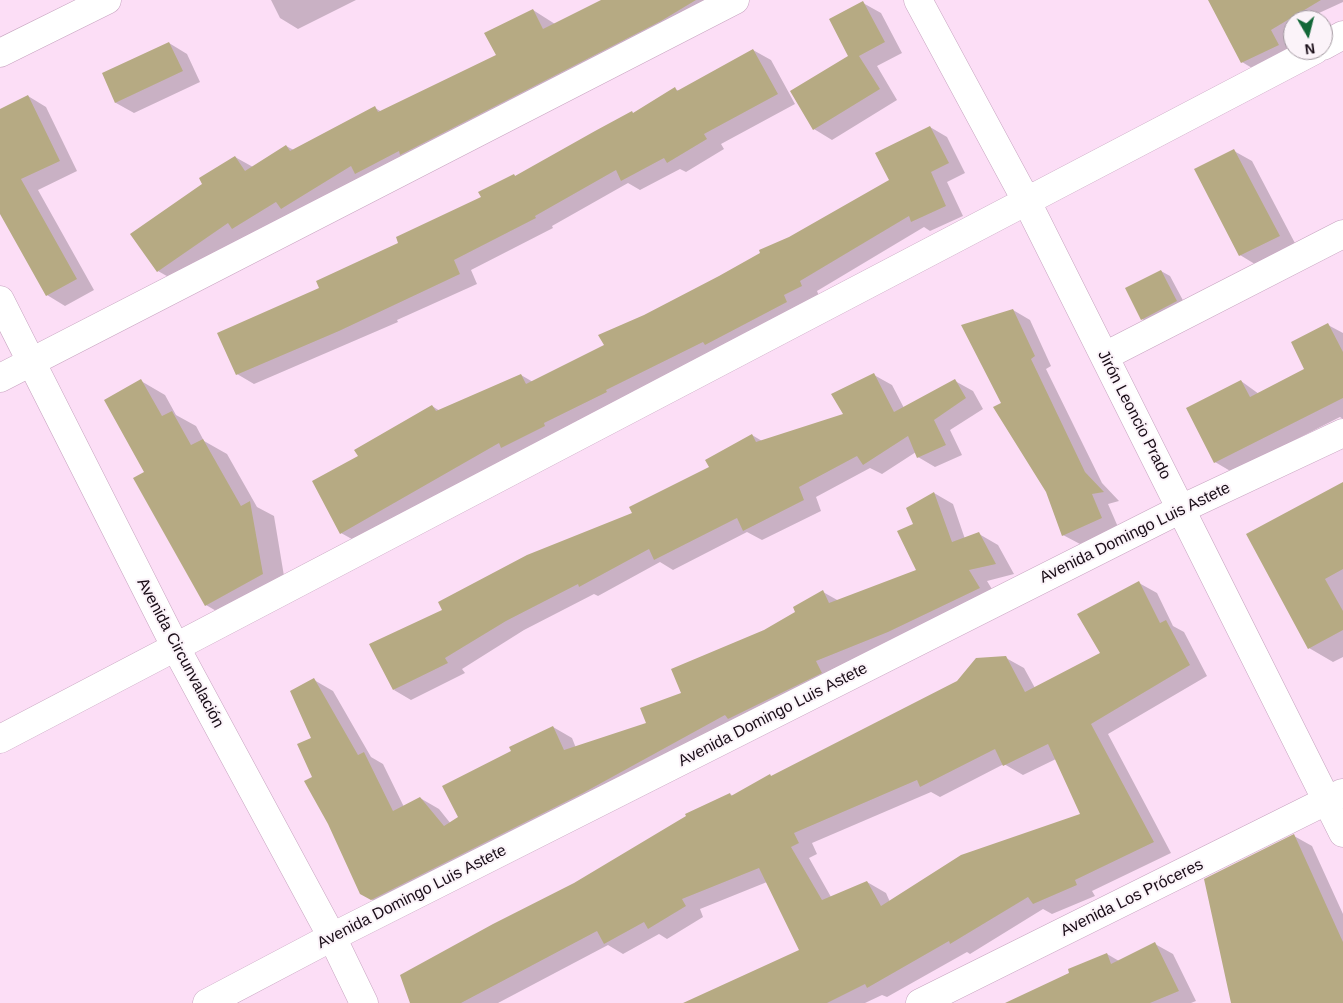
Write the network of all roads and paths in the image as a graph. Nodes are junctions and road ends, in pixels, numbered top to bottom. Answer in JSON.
{"nodes":[{"id":1,"x":107,"y":0,"type":"edge"},
{"id":2,"x":735,"y":0,"type":"edge"},
{"id":3,"x":918,"y":0,"type":"edge"},
{"id":4,"x":0,"y":53,"type":"edge"},
{"id":5,"x":1296,"y":60,"type":"edge"},
{"id":6,"x":1027,"y":202,"type":"junction"},
{"id":7,"x":1343,"y":234,"type":"edge"},
{"id":8,"x":0,"y":300,"type":"edge"},
{"id":9,"x":1105,"y":356,"type":"junction"},
{"id":10,"x":31,"y":361,"type":"junction"},
{"id":11,"x":0,"y":378,"type":"edge"},
{"id":12,"x":1343,"y":433,"type":"edge"},
{"id":13,"x":1182,"y":509,"type":"junction"},
{"id":14,"x":176,"y":648,"type":"junction"},
{"id":15,"x":0,"y":739,"type":"edge"},
{"id":16,"x":1335,"y":797,"type":"edge"},
{"id":17,"x":1343,"y":834,"type":"edge"},
{"id":18,"x":332,"y":937,"type":"junction"},
{"id":19,"x":207,"y":1003,"type":"edge"},
{"id":20,"x":364,"y":1003,"type":"edge"},
{"id":21,"x":920,"y":1003,"type":"edge"}],
"edges":[{"from":1,"to":4,"type":"street"},
{"from":2,"to":10,"type":"street"},
{"from":3,"to":6,"type":"street","name":"Jirón Leoncio Prado"},
{"from":5,"to":6,"type":"street"},
{"from":6,"to":9,"type":"street","name":"Jirón Leoncio Prado"},
{"from":6,"to":14,"type":"street"},
{"from":7,"to":9,"type":"street"},
{"from":8,"to":10,"type":"street","name":"Avenida Circunvalación"},
{"from":9,"to":13,"type":"street","name":"Jirón Leoncio Prado"},
{"from":10,"to":11,"type":"street"},
{"from":10,"to":14,"type":"street","name":"Avenida Circunvalación"},
{"from":12,"to":13,"type":"street","name":"Avenida Domingo Luis Astete"},
{"from":13,"to":16,"type":"street","name":"Jirón Leoncio Prado"},
{"from":13,"to":18,"type":"street","name":"Avenida Domingo Luis Astete"},
{"from":14,"to":15,"type":"street"},
{"from":14,"to":18,"type":"street","name":"Avenida Circunvalación"},
{"from":16,"to":17,"type":"street","name":"Jirón Leoncio Prado"},
{"from":16,"to":21,"type":"street","name":"Avenida Los Próceres"},
{"from":18,"to":19,"type":"street","name":"Avenida Domingo Luis Astete"},
{"from":18,"to":20,"type":"street","name":"Avenida Circunvalación"}]}
